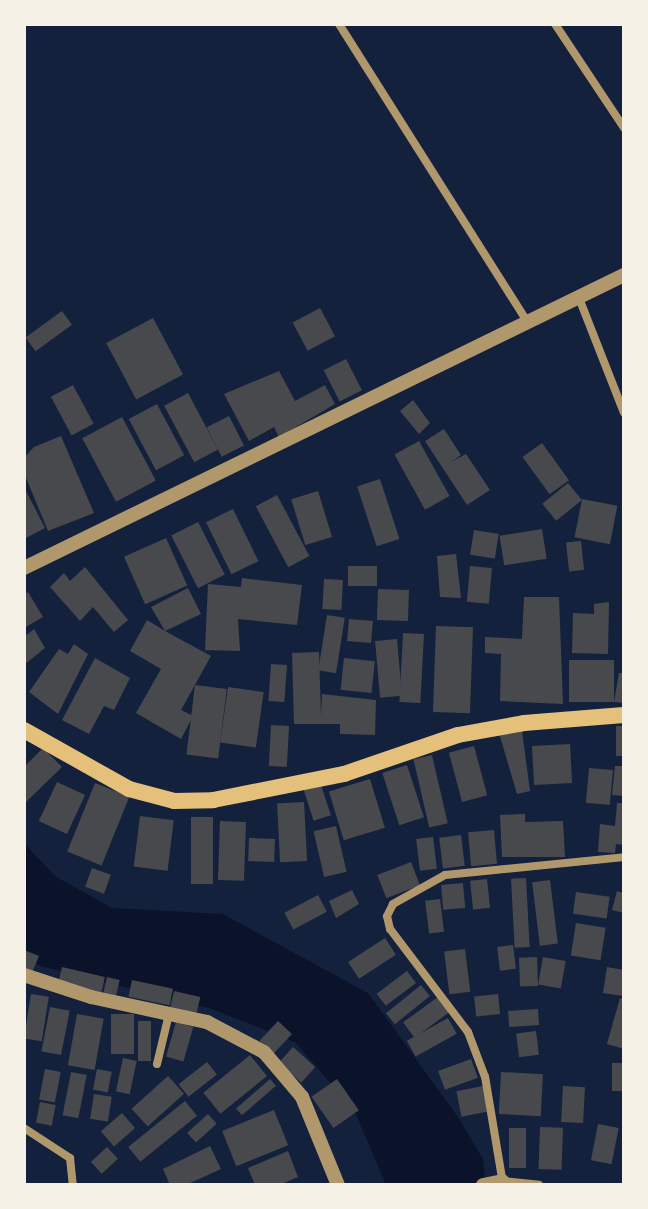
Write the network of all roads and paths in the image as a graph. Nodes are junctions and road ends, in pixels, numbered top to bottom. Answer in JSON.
{"nodes":[{"id":1,"x":339,"y":24,"type":"edge"},
{"id":2,"x":555,"y":24,"type":"edge"},
{"id":3,"x":624,"y":128,"type":"edge"},
{"id":4,"x":624,"y":275,"type":"edge"},
{"id":5,"x":579,"y":298,"type":"junction"},
{"id":6,"x":529,"y":324,"type":"junction"},
{"id":7,"x":624,"y":413,"type":"edge"},
{"id":8,"x":24,"y":568,"type":"edge"},
{"id":9,"x":624,"y":715,"type":"edge"},
{"id":10,"x":24,"y":730,"type":"edge"},
{"id":11,"x":624,"y":857,"type":"edge"},
{"id":12,"x":24,"y":975,"type":"edge"},
{"id":13,"x":169,"y":1014,"type":"junction"},
{"id":14,"x":157,"y":1064,"type":"dead end"},
{"id":15,"x":24,"y":1128,"type":"edge"},
{"id":16,"x":503,"y":1183,"type":"edge"},
{"id":17,"x":485,"y":1184,"type":"edge"},
{"id":18,"x":73,"y":1185,"type":"edge"},
{"id":19,"x":338,"y":1185,"type":"edge"},
{"id":20,"x":539,"y":1185,"type":"edge"}],
"edges":[{"from":1,"to":6,"type":"street"},
{"from":2,"to":3,"type":"street"},
{"from":4,"to":5,"type":"street"},
{"from":5,"to":6,"type":"street"},
{"from":5,"to":7,"type":"street"},
{"from":6,"to":8,"type":"street"},
{"from":9,"to":10,"type":"main road"},
{"from":11,"to":16,"type":"street"},
{"from":12,"to":13,"type":"street"},
{"from":13,"to":14,"type":"street"},
{"from":13,"to":19,"type":"street"},
{"from":15,"to":18,"type":"street"},
{"from":16,"to":17,"type":"street"},
{"from":16,"to":20,"type":"street"}]}
